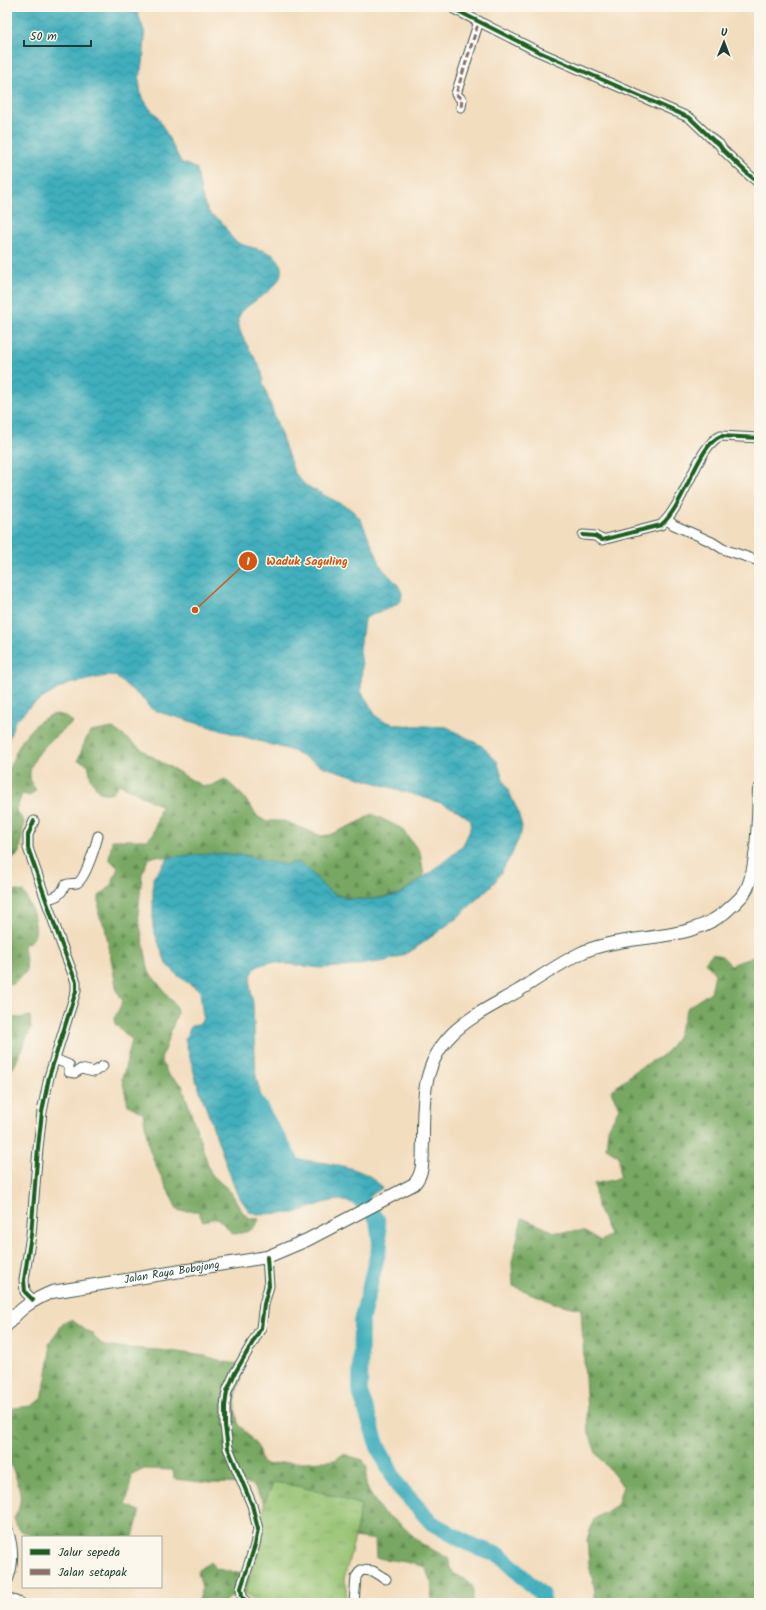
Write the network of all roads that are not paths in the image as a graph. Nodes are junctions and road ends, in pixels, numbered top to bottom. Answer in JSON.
{"nodes":[{"id":1,"x":454,"y":9,"type":"dead end"},
{"id":2,"x":479,"y":21,"type":"junction"},
{"id":3,"x":461,"y":107,"type":"dead end"},
{"id":4,"x":759,"y":183,"type":"edge"},
{"id":5,"x":759,"y":438,"type":"edge"},
{"id":6,"x":667,"y":520,"type":"junction"},
{"id":7,"x":583,"y":535,"type":"dead end"},
{"id":8,"x":759,"y":561,"type":"edge"},
{"id":9,"x":759,"y":790,"type":"edge"},
{"id":10,"x":34,"y":821,"type":"dead end"},
{"id":11,"x":98,"y":836,"type":"dead end"},
{"id":12,"x":46,"y":899,"type":"junction"},
{"id":13,"x":55,"y":1059,"type":"junction"},
{"id":14,"x":103,"y":1066,"type":"dead end"},
{"id":15,"x":267,"y":1257,"type":"junction"},
{"id":16,"x":33,"y":1300,"type":"junction"},
{"id":17,"x":9,"y":1317,"type":"edge"},
{"id":18,"x":7,"y":1531,"type":"edge"},
{"id":19,"x":7,"y":1579,"type":"edge"},
{"id":20,"x":386,"y":1579,"type":"dead end"},
{"id":21,"x":7,"y":1598,"type":"edge"},
{"id":22,"x":21,"y":1603,"type":"edge"},
{"id":23,"x":247,"y":1603,"type":"edge"},
{"id":24,"x":354,"y":1603,"type":"edge"}],
"edges":[{"from":1,"to":2,"type":"street"},
{"from":2,"to":3,"type":"street"},
{"from":2,"to":4,"type":"street"},
{"from":5,"to":6,"type":"street"},
{"from":6,"to":7,"type":"street"},
{"from":6,"to":8,"type":"street"},
{"from":9,"to":15,"type":"main road","name":"Jalan Raya Bobojong"},
{"from":10,"to":12,"type":"street"},
{"from":11,"to":12,"type":"street"},
{"from":12,"to":13,"type":"street"},
{"from":13,"to":14,"type":"street"},
{"from":13,"to":16,"type":"street"},
{"from":15,"to":16,"type":"main road","name":"Jalan Raya Bobojong"},
{"from":15,"to":23,"type":"street"},
{"from":16,"to":17,"type":"main road","name":"Jalan Raya Bobojong"},
{"from":18,"to":19,"type":"main road"},
{"from":20,"to":24,"type":"street"},
{"from":21,"to":22,"type":"street"}]}
